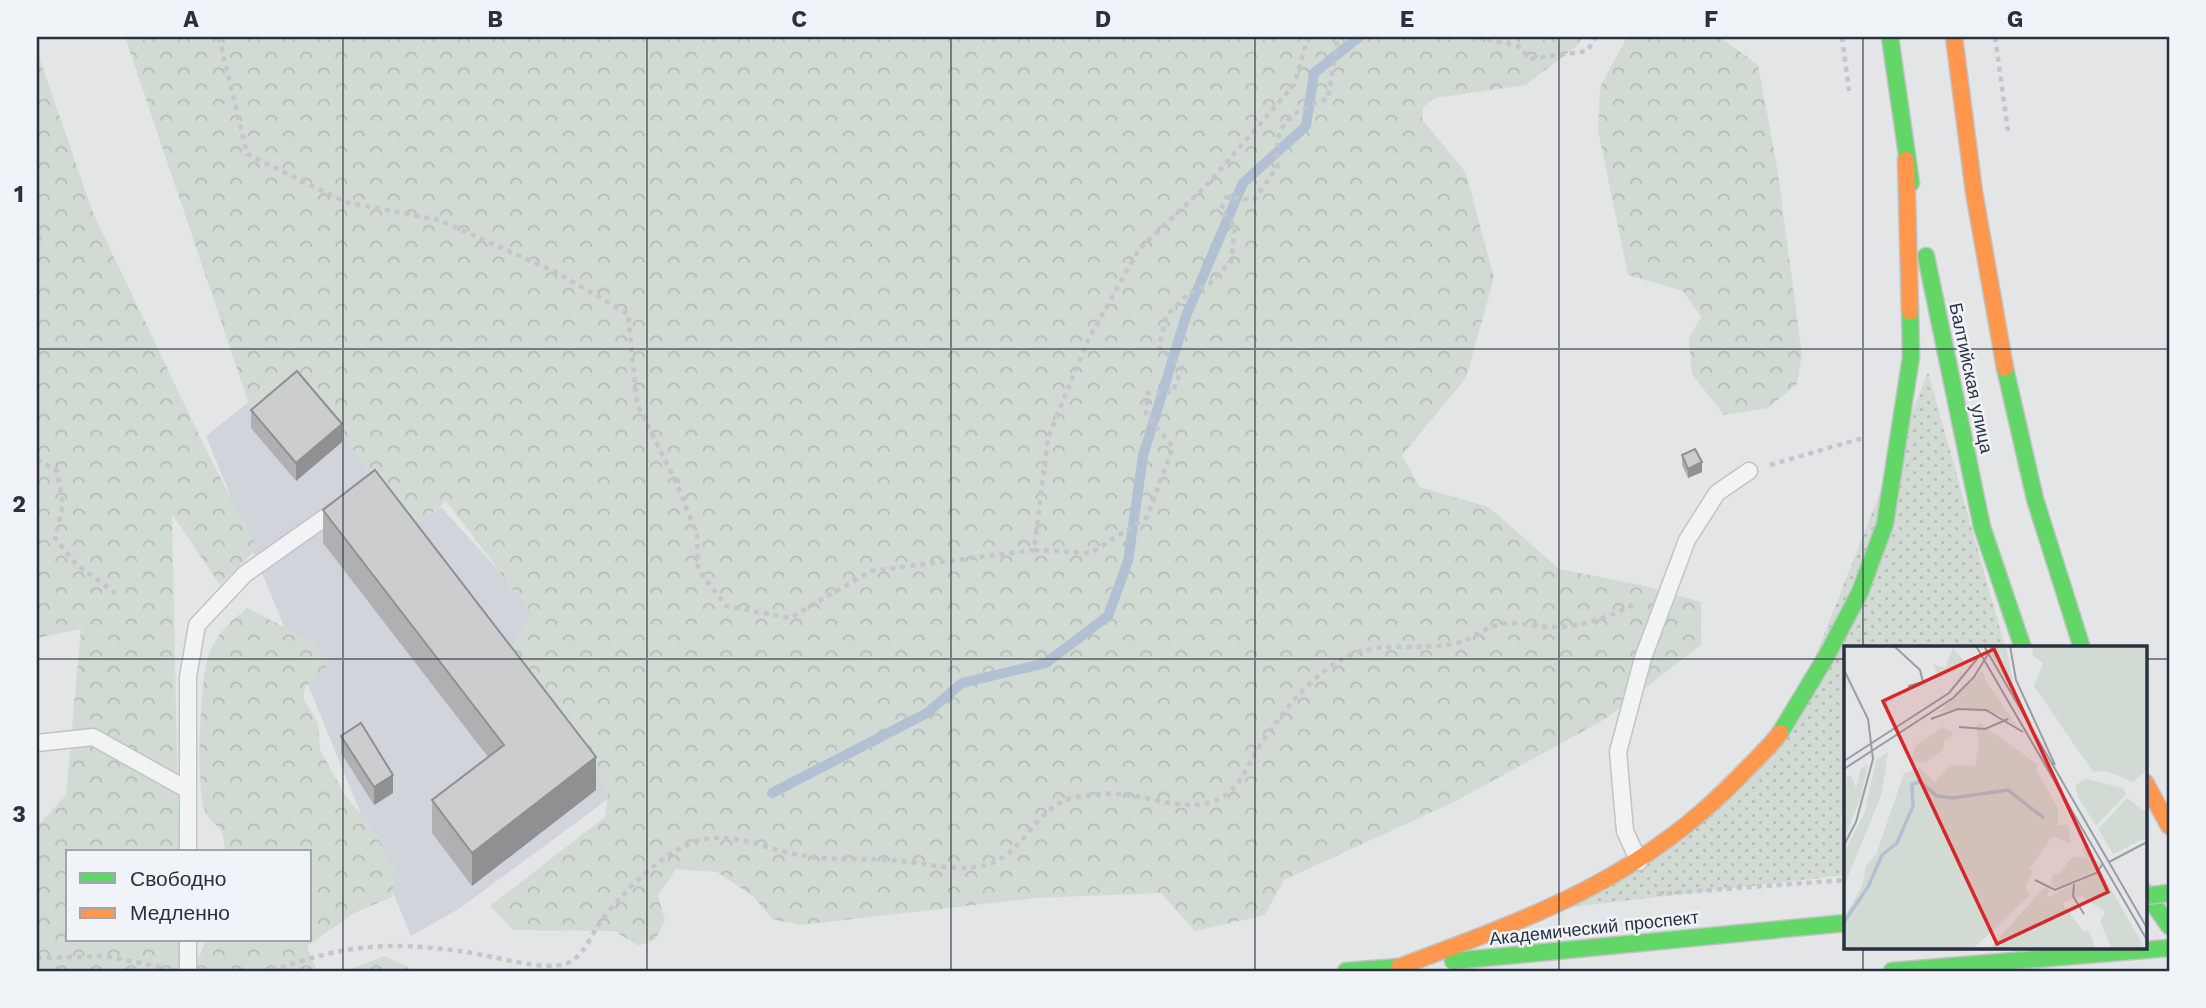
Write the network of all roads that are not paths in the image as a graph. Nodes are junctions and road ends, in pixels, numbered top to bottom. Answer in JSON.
{"nodes":[{"id":1,"x":1889,"y":37,"type":"edge"},
{"id":2,"x":1954,"y":37,"type":"edge"},
{"id":3,"x":1906,"y":160,"type":"junction"},
{"id":4,"x":1749,"y":471,"type":"road end"},
{"id":5,"x":342,"y":505,"type":"edge"},
{"id":6,"x":2022,"y":646,"type":"edge"},
{"id":7,"x":2081,"y":646,"type":"edge"},
{"id":8,"x":37,"y":743,"type":"edge"},
{"id":9,"x":2146,"y":784,"type":"edge"},
{"id":10,"x":188,"y":790,"type":"junction"},
{"id":11,"x":2169,"y":826,"type":"edge"},
{"id":12,"x":188,"y":850,"type":"edge"},
{"id":13,"x":1639,"y":862,"type":"junction"},
{"id":14,"x":2146,"y":894,"type":"edge"},
{"id":15,"x":2169,"y":894,"type":"edge"},
{"id":16,"x":2146,"y":895,"type":"edge"},
{"id":17,"x":1844,"y":923,"type":"edge"},
{"id":18,"x":2169,"y":926,"type":"edge"},
{"id":19,"x":188,"y":942,"type":"edge"},
{"id":20,"x":2169,"y":948,"type":"edge"},
{"id":21,"x":1399,"y":967,"type":"junction"},
{"id":22,"x":188,"y":971,"type":"edge"},
{"id":23,"x":1346,"y":971,"type":"edge"},
{"id":24,"x":1892,"y":971,"type":"edge"}],
"edges":[{"from":1,"to":3,"type":"main road","name":"Балтийская улица"},
{"from":2,"to":7,"type":"main road","name":"Балтийская улица"},
{"from":3,"to":6,"type":"main road","name":"Балтийская улица"},
{"from":3,"to":13,"type":"main road"},
{"from":4,"to":13,"type":"lane"},
{"from":5,"to":10,"type":"lane"},
{"from":8,"to":10,"type":"lane"},
{"from":9,"to":11,"type":"main road"},
{"from":10,"to":12,"type":"lane"},
{"from":13,"to":21,"type":"main road"},
{"from":14,"to":15,"type":"main road","bridge":true},
{"from":16,"to":18,"type":"main road"},
{"from":17,"to":21,"type":"main road","name":"Академический проспект"},
{"from":19,"to":22,"type":"lane"},
{"from":20,"to":24,"type":"main road"},
{"from":21,"to":23,"type":"main road","name":"Академический проспект"}]}
